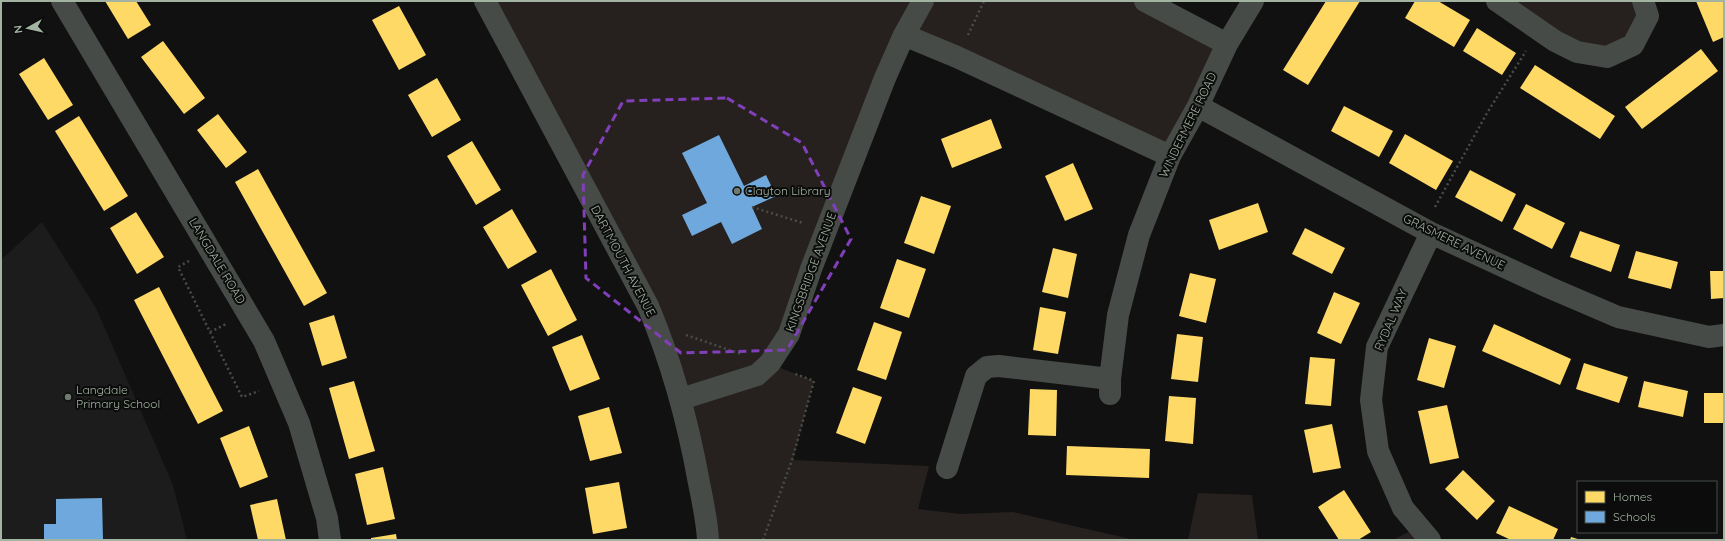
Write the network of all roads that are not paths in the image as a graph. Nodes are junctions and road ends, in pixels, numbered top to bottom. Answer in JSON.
{"nodes":[{"id":1,"x":62,"y":1,"type":"edge"},
{"id":2,"x":485,"y":1,"type":"edge"},
{"id":3,"x":923,"y":1,"type":"edge"},
{"id":4,"x":1145,"y":1,"type":"edge"},
{"id":5,"x":1253,"y":1,"type":"edge"},
{"id":6,"x":1497,"y":1,"type":"edge"},
{"id":7,"x":1643,"y":1,"type":"edge"},
{"id":8,"x":904,"y":35,"type":"junction"},
{"id":9,"x":1227,"y":44,"type":"junction"},
{"id":10,"x":1198,"y":106,"type":"junction"},
{"id":11,"x":1170,"y":156,"type":"junction"},
{"id":12,"x":1427,"y":231,"type":"junction"},
{"id":13,"x":1724,"y":335,"type":"edge"},
{"id":14,"x":681,"y":400,"type":"junction"},
{"id":15,"x":947,"y":468,"type":"dead end"},
{"id":16,"x":330,"y":540,"type":"edge"},
{"id":17,"x":708,"y":540,"type":"edge"},
{"id":18,"x":1430,"y":540,"type":"edge"}],
"edges":[{"from":1,"to":16,"type":"street","name":"LANGDALE ROAD"},
{"from":2,"to":14,"type":"street","name":"DARTMOUTH AVENUE"},
{"from":3,"to":8,"type":"street","name":"KINGSBRIDGE AVENUE"},
{"from":4,"to":9,"type":"street"},
{"from":5,"to":9,"type":"street","name":"WINDERMERE ROAD"},
{"from":6,"to":7,"type":"street"},
{"from":8,"to":11,"type":"street"},
{"from":8,"to":14,"type":"street","name":"KINGSBRIDGE AVENUE"},
{"from":9,"to":10,"type":"street","name":"WINDERMERE ROAD"},
{"from":10,"to":11,"type":"street","name":"WINDERMERE ROAD"},
{"from":10,"to":12,"type":"street","name":"GRASMERE AVENUE"},
{"from":11,"to":15,"type":"street","name":"WINDERMERE ROAD"},
{"from":12,"to":13,"type":"street","name":"GRASMERE AVENUE"},
{"from":12,"to":18,"type":"street","name":"RYDAL WAY"},
{"from":14,"to":17,"type":"street","name":"DARTMOUTH AVENUE"}]}
